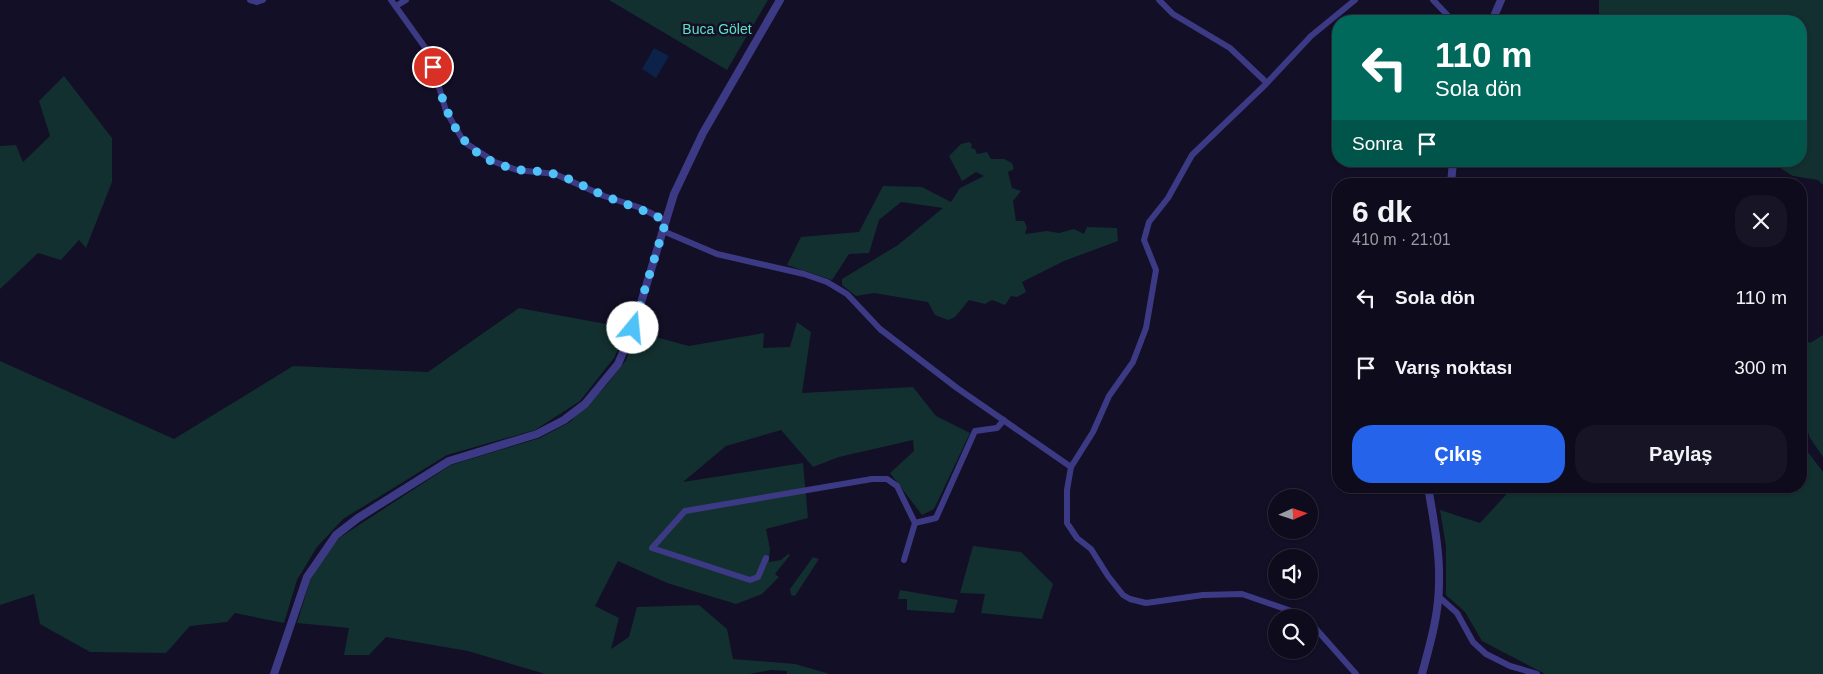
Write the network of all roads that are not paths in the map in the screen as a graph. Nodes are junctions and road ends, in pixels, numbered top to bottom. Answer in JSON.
{"nodes":[{"id":1,"x":250,"y":0,"type":"edge"},
{"id":2,"x":263,"y":0,"type":"edge"},
{"id":3,"x":391,"y":0,"type":"edge"},
{"id":4,"x":406,"y":0,"type":"edge"},
{"id":5,"x":780,"y":0,"type":"edge"},
{"id":6,"x":1159,"y":0,"type":"edge"},
{"id":7,"x":1355,"y":0,"type":"edge"},
{"id":8,"x":1433,"y":0,"type":"edge"},
{"id":9,"x":1501,"y":0,"type":"edge"},
{"id":10,"x":396,"y":6,"type":"junction"},
{"id":11,"x":1337,"y":15,"type":"edge"},
{"id":12,"x":1447,"y":15,"type":"edge"},
{"id":13,"x":1495,"y":15,"type":"edge"},
{"id":14,"x":1332,"y":19,"type":"edge"},
{"id":15,"x":1266,"y":83,"type":"junction"},
{"id":16,"x":666,"y":221,"type":"junction"},
{"id":17,"x":663,"y":231,"type":"junction"},
{"id":18,"x":1004,"y":420,"type":"junction"},
{"id":19,"x":1071,"y":467,"type":"junction"},
{"id":20,"x":1429,"y":493,"type":"edge"},
{"id":21,"x":915,"y":523,"type":"junction"},
{"id":22,"x":766,"y":558,"type":"dead end"},
{"id":23,"x":904,"y":560,"type":"dead end"},
{"id":24,"x":1438,"y":596,"type":"junction"},
{"id":25,"x":1285,"y":609,"type":"edge"},
{"id":26,"x":1318,"y":632,"type":"edge"},
{"id":27,"x":274,"y":674,"type":"edge"},
{"id":28,"x":1356,"y":674,"type":"edge"},
{"id":29,"x":1422,"y":674,"type":"edge"},
{"id":30,"x":1537,"y":674,"type":"edge"}],
"edges":[{"from":1,"to":2,"type":"street"},
{"from":3,"to":10,"type":"street"},
{"from":4,"to":10,"type":"street"},
{"from":5,"to":16,"type":"street"},
{"from":6,"to":15,"type":"street"},
{"from":7,"to":11,"type":"street"},
{"from":8,"to":12,"type":"street"},
{"from":9,"to":13,"type":"street"},
{"from":10,"to":16,"type":"street"},
{"from":14,"to":15,"type":"street"},
{"from":15,"to":19,"type":"street"},
{"from":16,"to":17,"type":"street"},
{"from":17,"to":18,"type":"street"},
{"from":17,"to":27,"type":"street"},
{"from":18,"to":19,"type":"street"},
{"from":18,"to":21,"type":"street"},
{"from":19,"to":25,"type":"street"},
{"from":20,"to":24,"type":"street"},
{"from":21,"to":22,"type":"street"},
{"from":21,"to":23,"type":"street"},
{"from":24,"to":29,"type":"street"},
{"from":24,"to":30,"type":"street"},
{"from":26,"to":28,"type":"street"}]}
